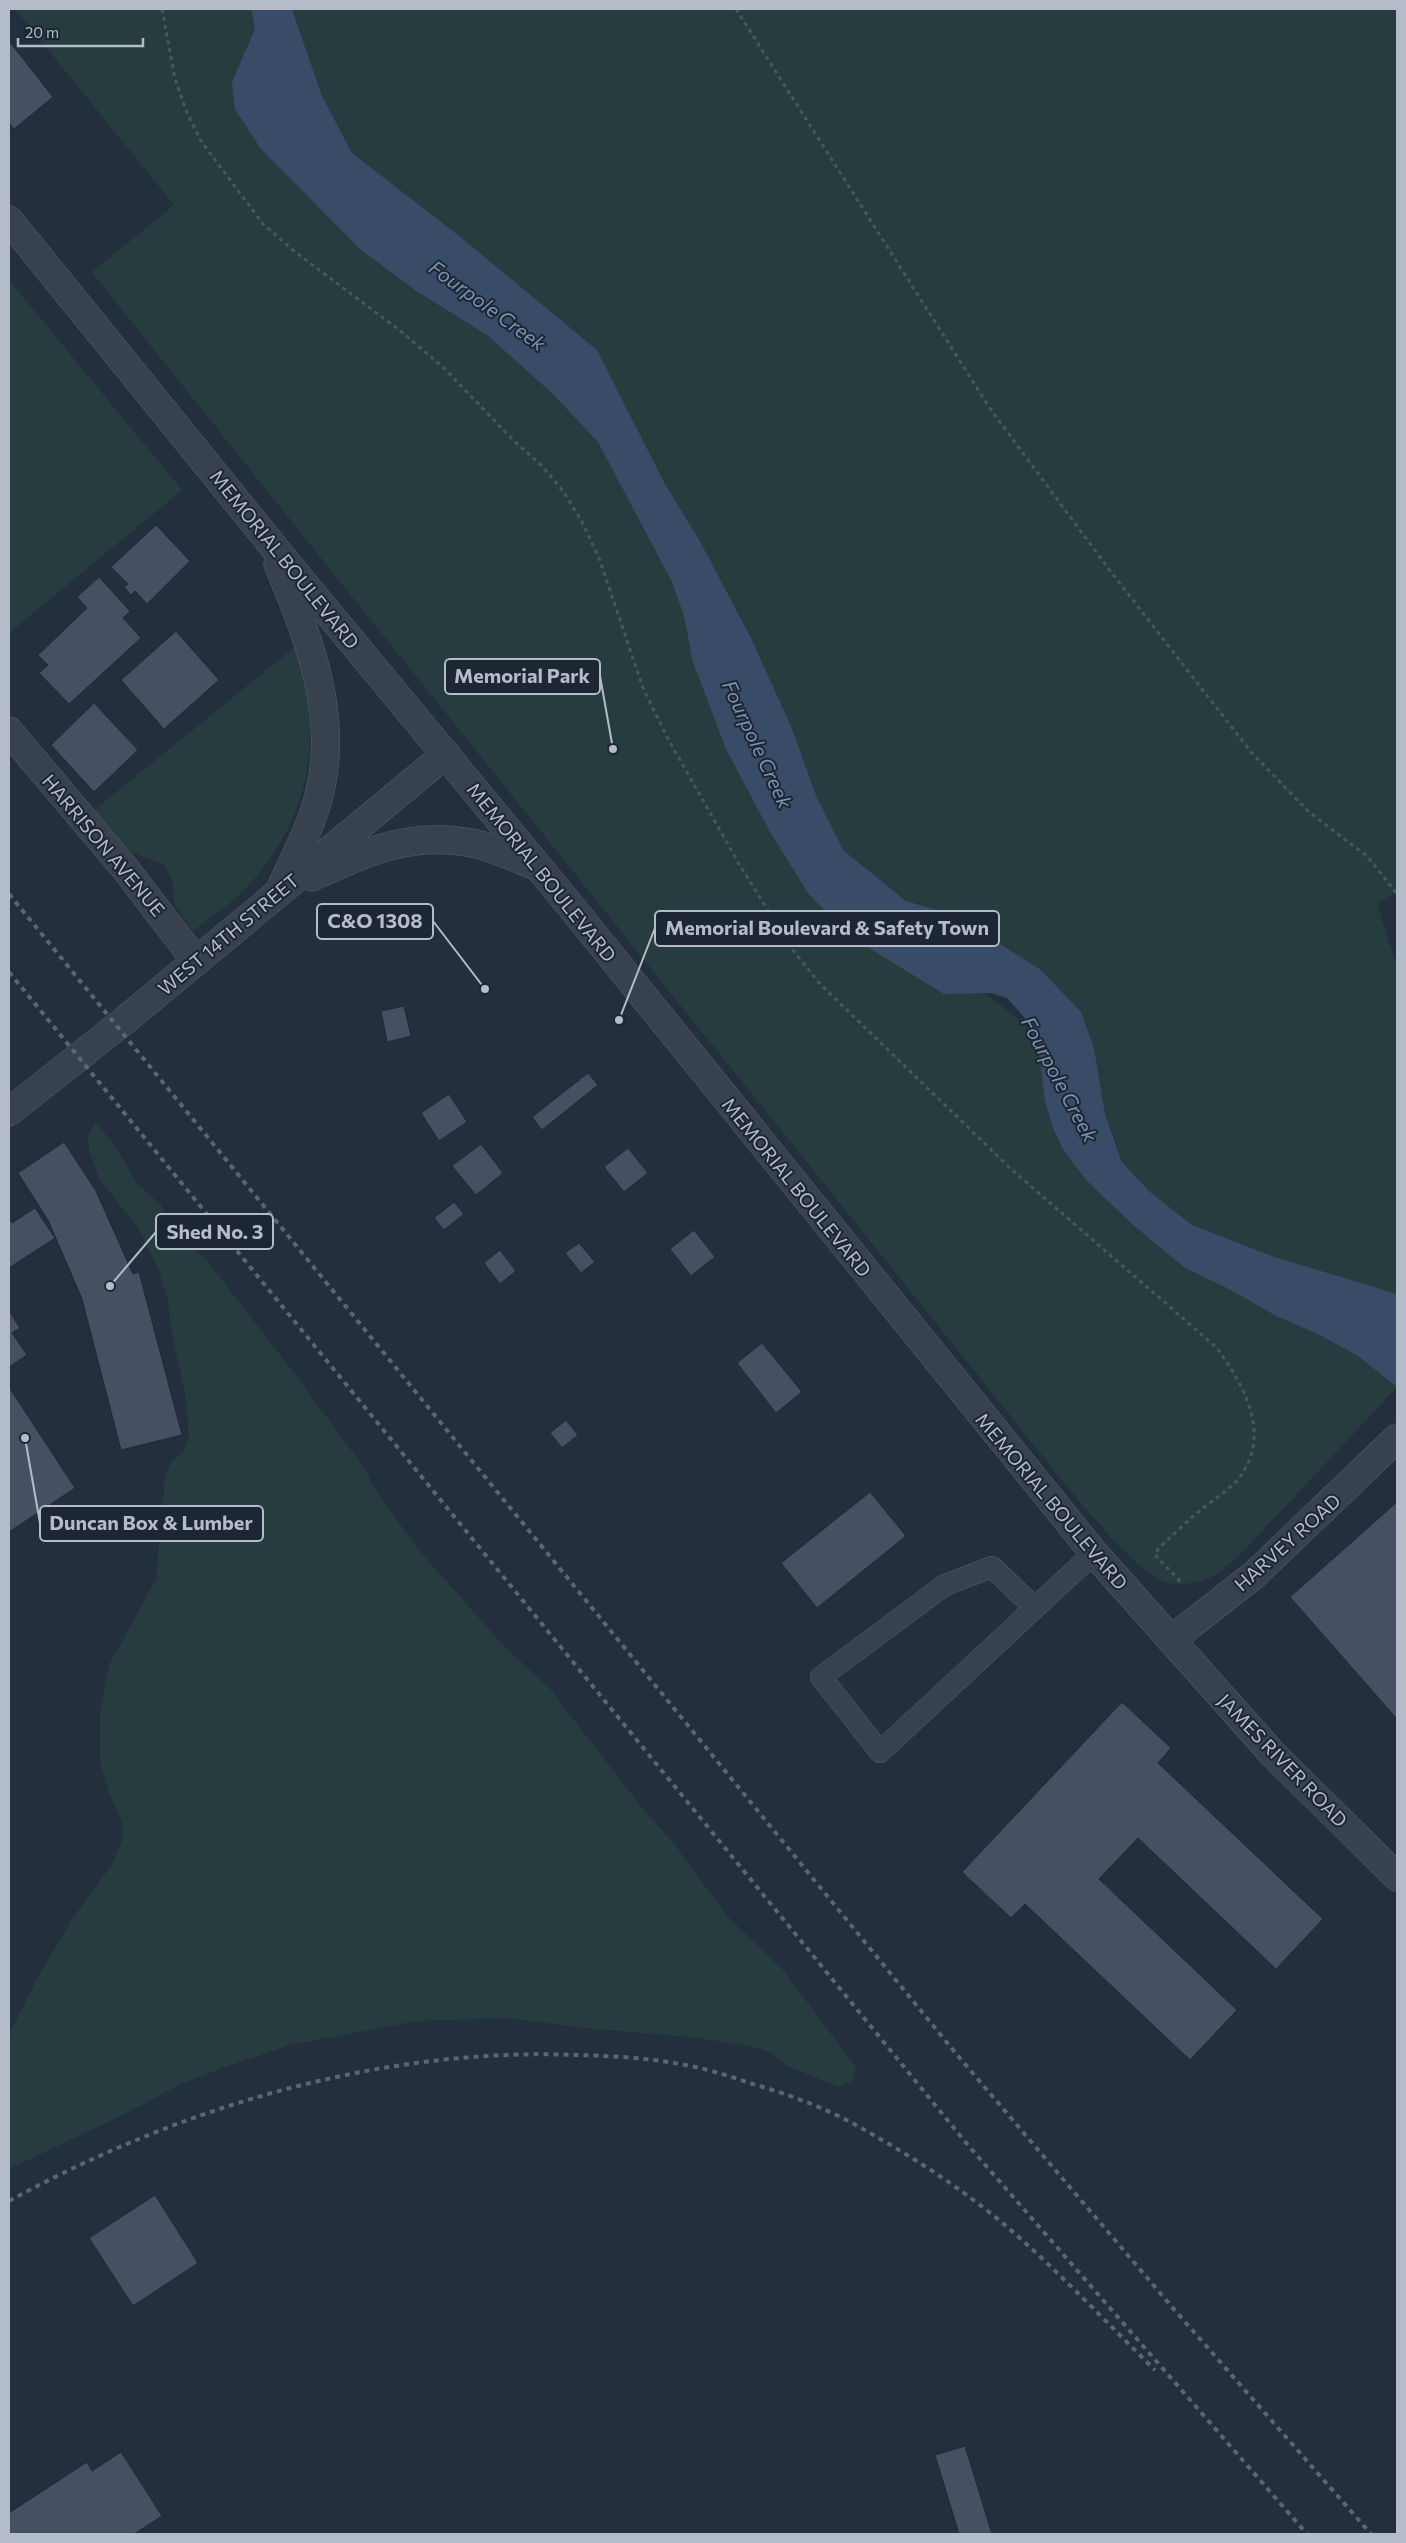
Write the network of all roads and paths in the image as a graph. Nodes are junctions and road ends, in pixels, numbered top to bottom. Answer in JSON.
{"nodes":[{"id":1,"x":162,"y":9,"type":"edge"},
{"id":2,"x":736,"y":9,"type":"edge"},
{"id":3,"x":9,"y":220,"type":"edge"},
{"id":4,"x":266,"y":538,"type":"junction"},
{"id":5,"x":9,"y":731,"type":"edge"},
{"id":6,"x":446,"y":754,"type":"junction"},
{"id":7,"x":538,"y":867,"type":"junction"},
{"id":8,"x":279,"y":892,"type":"junction"},
{"id":9,"x":1397,"y":894,"type":"edge"},
{"id":10,"x":196,"y":961,"type":"junction"},
{"id":11,"x":9,"y":1112,"type":"edge"},
{"id":12,"x":1397,"y":1438,"type":"edge"},
{"id":13,"x":1094,"y":1553,"type":"junction"},
{"id":14,"x":1183,"y":1584,"type":"dead end"},
{"id":15,"x":1035,"y":1608,"type":"junction"},
{"id":16,"x":1171,"y":1640,"type":"junction"},
{"id":17,"x":1397,"y":1877,"type":"edge"}],
"edges":[{"from":1,"to":14,"type":"path"},
{"from":2,"to":9,"type":"path"},
{"from":3,"to":4,"type":"street","name":"MEMORIAL BOULEVARD"},
{"from":4,"to":6,"type":"street","name":"MEMORIAL BOULEVARD"},
{"from":4,"to":8,"type":"street"},
{"from":5,"to":10,"type":"street","name":"HARRISON AVENUE"},
{"from":6,"to":7,"type":"street","name":"MEMORIAL BOULEVARD"},
{"from":6,"to":8,"type":"street","name":"WEST 14TH STREET"},
{"from":7,"to":8,"type":"street"},
{"from":7,"to":13,"type":"street","name":"MEMORIAL BOULEVARD"},
{"from":8,"to":10,"type":"street","name":"WEST 14TH STREET"},
{"from":10,"to":11,"type":"street","name":"WEST 14TH STREET"},
{"from":12,"to":16,"type":"street","name":"HARVEY ROAD"},
{"from":13,"to":15,"type":"lane"},
{"from":13,"to":16,"type":"street","name":"MEMORIAL BOULEVARD"},
{"from":15,"to":15,"type":"lane"},
{"from":16,"to":17,"type":"street","name":"JAMES RIVER ROAD"}]}
